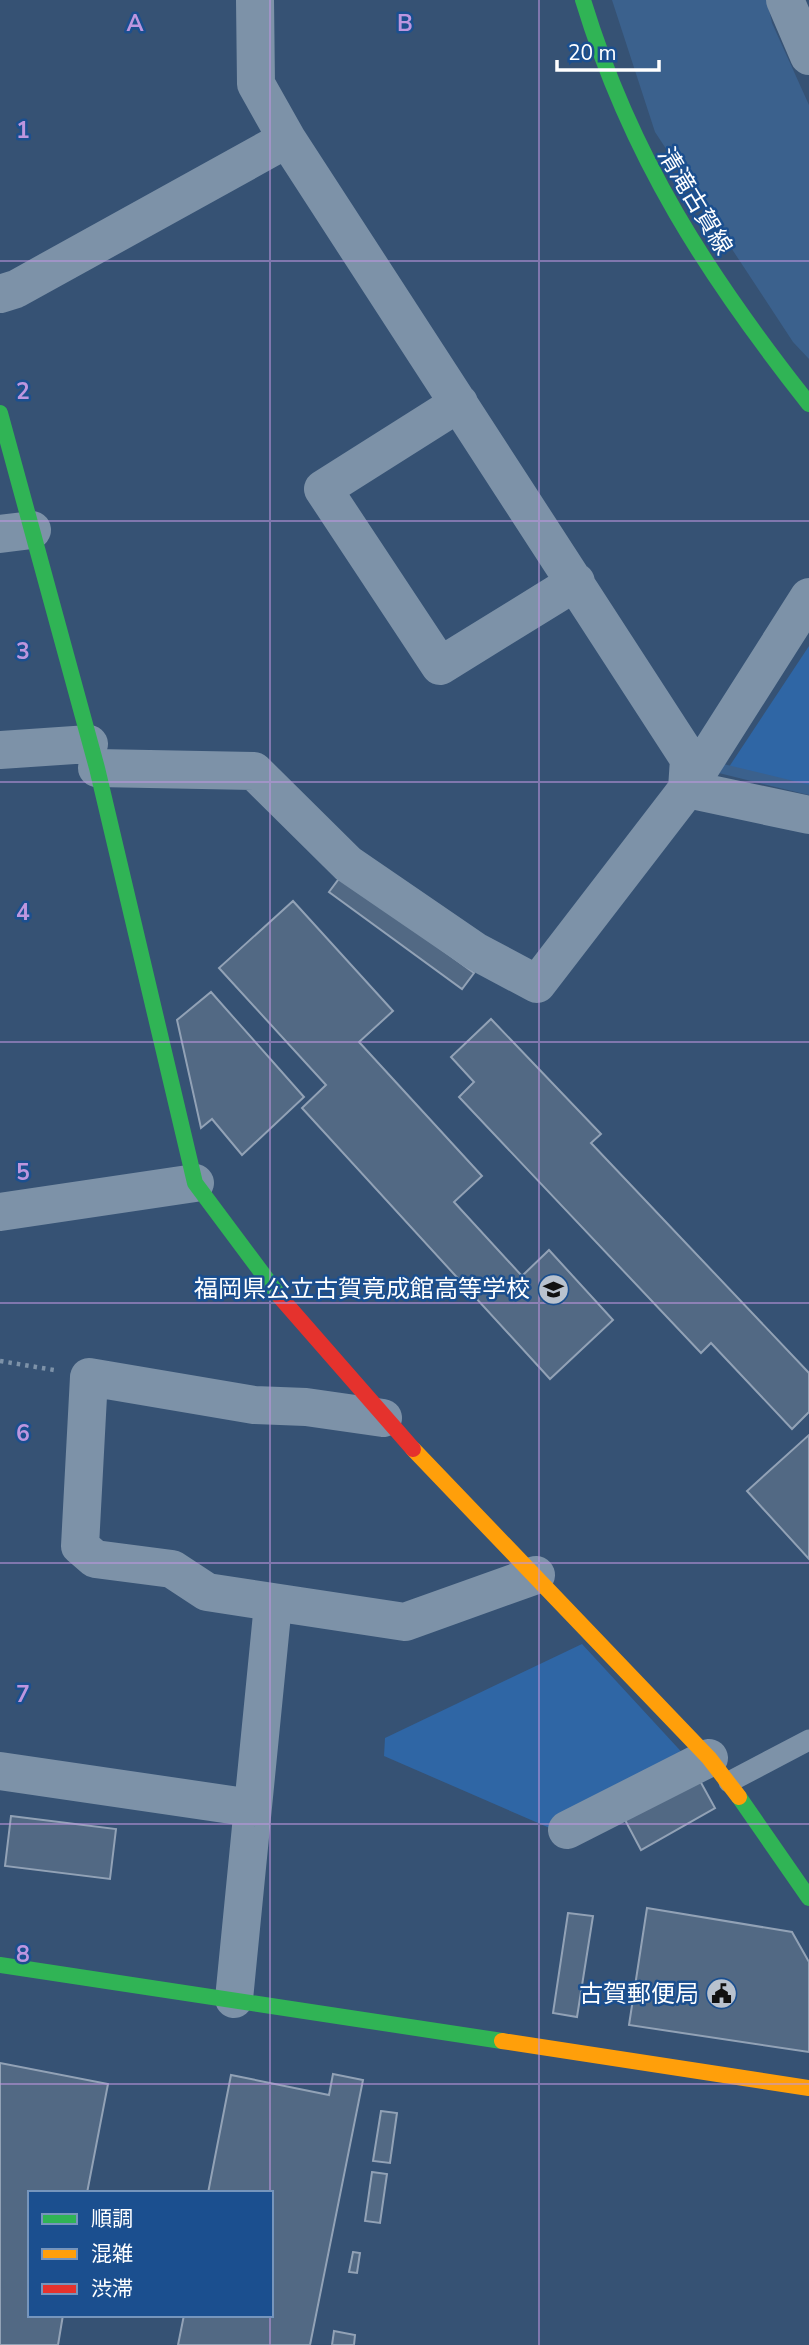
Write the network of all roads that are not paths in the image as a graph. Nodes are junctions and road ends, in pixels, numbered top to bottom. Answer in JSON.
{"nodes":[{"id":1,"x":255,"y":0,"type":"edge"},
{"id":2,"x":583,"y":0,"type":"edge"},
{"id":3,"x":794,"y":3,"type":"edge"},
{"id":4,"x":809,"y":56,"type":"edge"},
{"id":5,"x":287,"y":139,"type":"junction"},
{"id":6,"x":0,"y":294,"type":"edge"},
{"id":7,"x":459,"y":403,"type":"junction"},
{"id":8,"x":809,"y":404,"type":"edge"},
{"id":9,"x":0,"y":413,"type":"edge"},
{"id":10,"x":16,"y":532,"type":"edge"},
{"id":11,"x":576,"y":582,"type":"junction"},
{"id":12,"x":809,"y":597,"type":"edge"},
{"id":13,"x":0,"y":750,"type":"edge"},
{"id":14,"x":93,"y":756,"type":"junction"},
{"id":15,"x":687,"y":789,"type":"junction"},
{"id":16,"x":809,"y":815,"type":"edge"},
{"id":17,"x":195,"y":1183,"type":"junction"},
{"id":18,"x":0,"y":1212,"type":"edge"},
{"id":19,"x":383,"y":1418,"type":"junction"},
{"id":20,"x":536,"y":1575,"type":"junction"},
{"id":21,"x":273,"y":1604,"type":"junction"},
{"id":22,"x":809,"y":1740,"type":"edge"},
{"id":23,"x":719,"y":1770,"type":"junction"},
{"id":24,"x":0,"y":1771,"type":"edge"},
{"id":25,"x":252,"y":1808,"type":"junction"},
{"id":26,"x":567,"y":1830,"type":"dead end"},
{"id":27,"x":809,"y":1898,"type":"edge"},
{"id":28,"x":0,"y":1965,"type":"edge"},
{"id":29,"x":234,"y":1999,"type":"junction"},
{"id":30,"x":809,"y":2088,"type":"edge"}],
"edges":[{"from":1,"to":5,"type":"street"},
{"from":2,"to":8,"type":"street","name":"清滝古賀線"},
{"from":3,"to":4,"type":"street"},
{"from":5,"to":6,"type":"street"},
{"from":5,"to":7,"type":"street"},
{"from":7,"to":11,"type":"street"},
{"from":7,"to":11,"type":"street"},
{"from":9,"to":10,"type":"street"},
{"from":10,"to":14,"type":"street"},
{"from":11,"to":15,"type":"street"},
{"from":12,"to":15,"type":"street"},
{"from":13,"to":14,"type":"street"},
{"from":14,"to":15,"type":"street"},
{"from":14,"to":17,"type":"street"},
{"from":15,"to":16,"type":"street"},
{"from":17,"to":18,"type":"street"},
{"from":17,"to":19,"type":"street"},
{"from":19,"to":20,"type":"street"},
{"from":19,"to":21,"type":"street"},
{"from":20,"to":21,"type":"street"},
{"from":20,"to":23,"type":"street"},
{"from":21,"to":25,"type":"street"},
{"from":22,"to":23,"type":"lane"},
{"from":23,"to":26,"type":"street"},
{"from":23,"to":27,"type":"street"},
{"from":24,"to":25,"type":"street"},
{"from":25,"to":29,"type":"street"},
{"from":28,"to":29,"type":"street"},
{"from":29,"to":30,"type":"street"}]}
